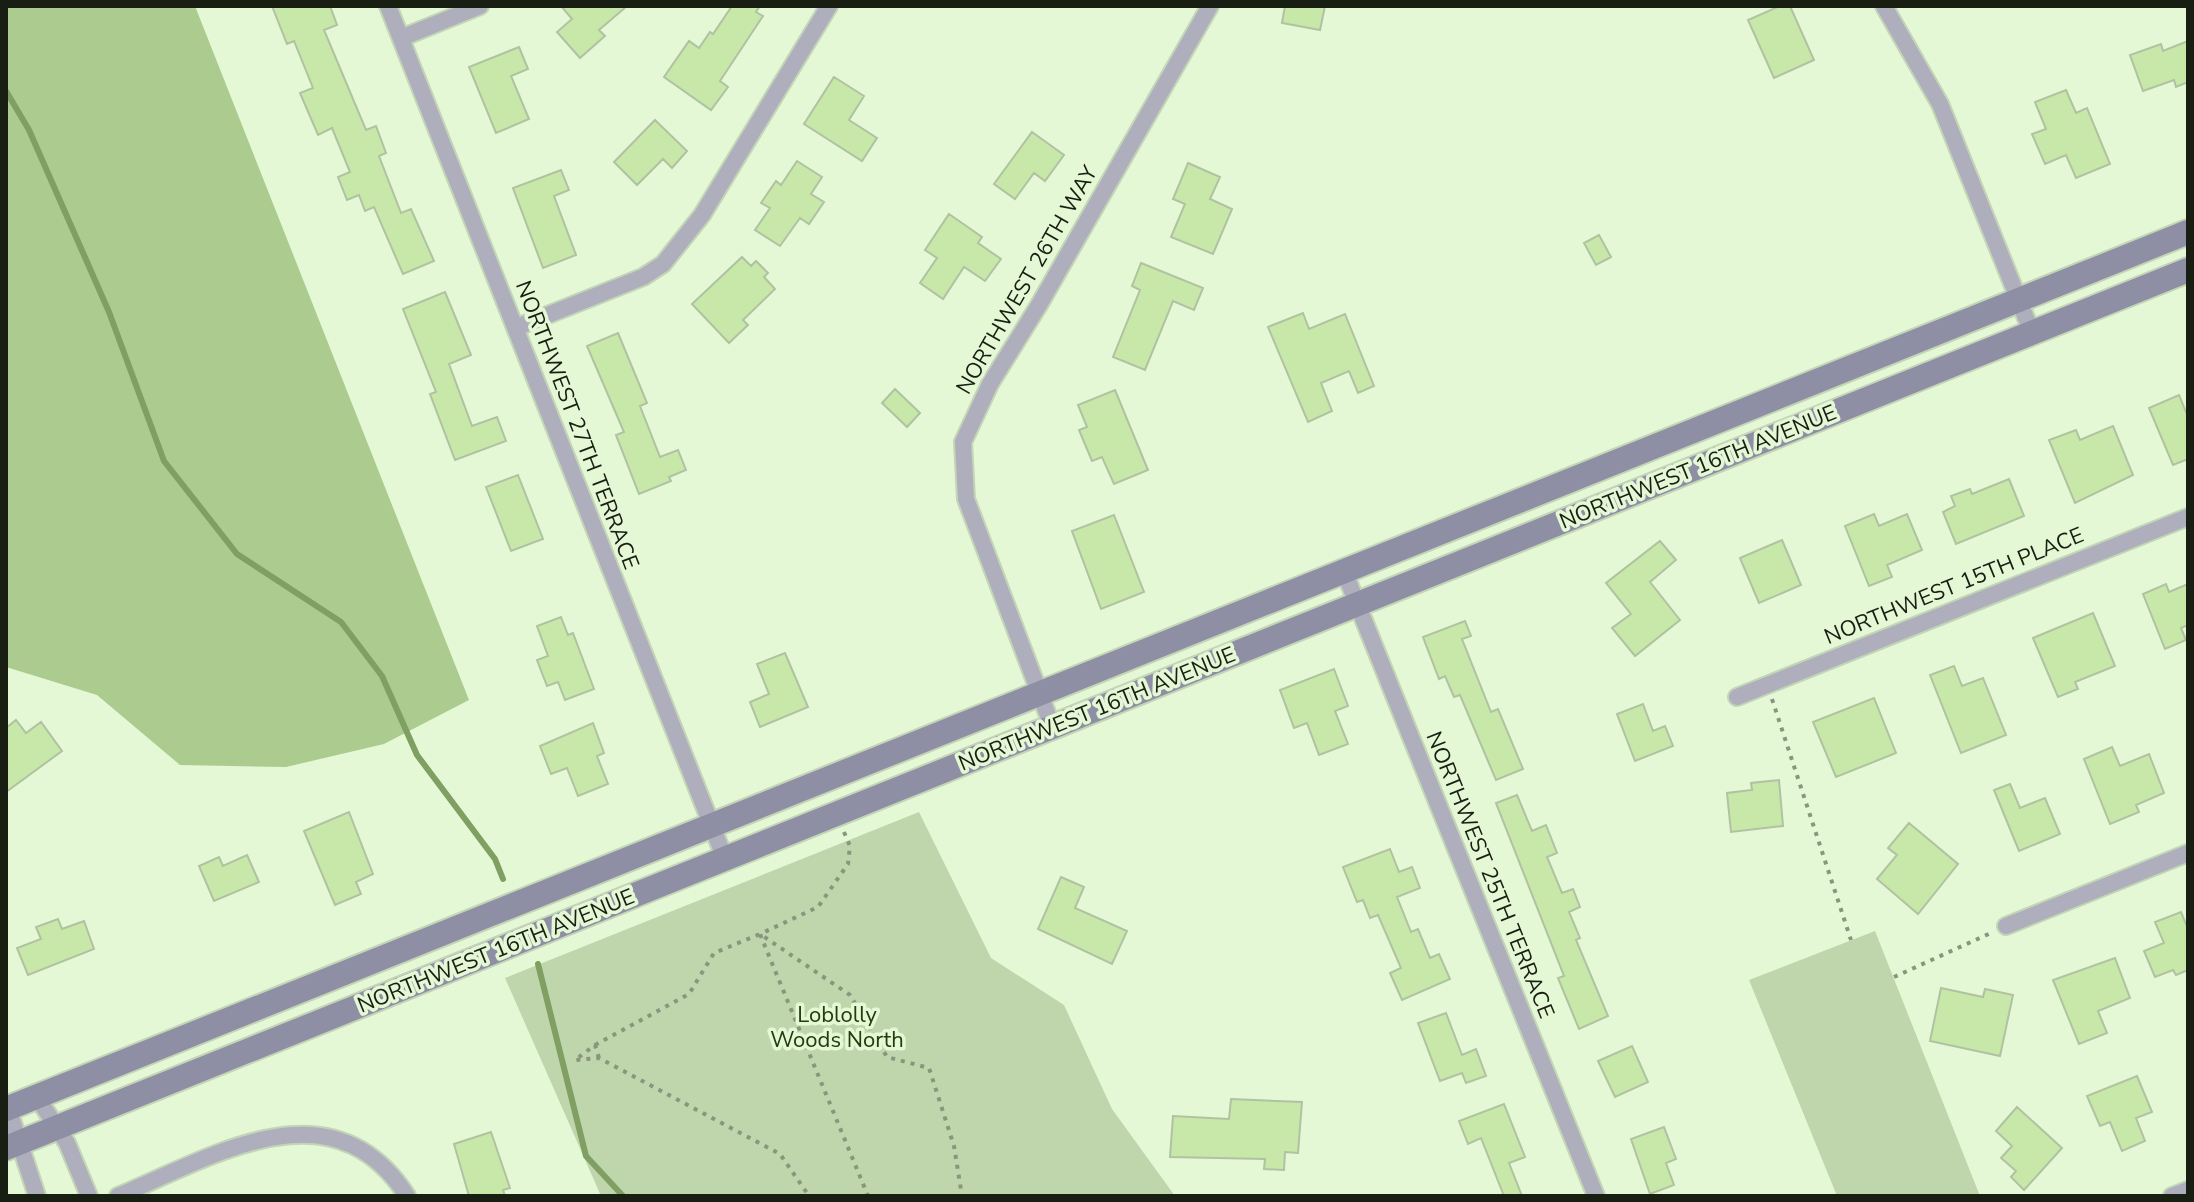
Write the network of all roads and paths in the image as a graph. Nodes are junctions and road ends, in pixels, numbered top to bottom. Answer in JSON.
{"nodes":[{"id":1,"x":388,"y":6,"type":"edge"},
{"id":2,"x":480,"y":6,"type":"edge"},
{"id":3,"x":829,"y":6,"type":"edge"},
{"id":4,"x":1210,"y":6,"type":"edge"},
{"id":5,"x":1884,"y":6,"type":"edge"},
{"id":6,"x":401,"y":38,"type":"junction"},
{"id":7,"x":2188,"y":232,"type":"edge"},
{"id":8,"x":2188,"y":270,"type":"edge"},
{"id":9,"x":2019,"y":300,"type":"junction"},
{"id":10,"x":515,"y":328,"type":"junction"},
{"id":11,"x":2032,"y":333,"type":"junction"},
{"id":12,"x":1677,"y":437,"type":"junction"},
{"id":13,"x":1690,"y":470,"type":"junction"},
{"id":14,"x":2188,"y":517,"type":"edge"},
{"id":15,"x":1344,"y":571,"type":"junction"},
{"id":16,"x":1358,"y":604,"type":"junction"},
{"id":17,"x":1767,"y":685,"type":"junction"},
{"id":18,"x":1039,"y":694,"type":"junction"},
{"id":19,"x":1737,"y":697,"type":"dead end"},
{"id":20,"x":1052,"y":726,"type":"junction"},
{"id":21,"x":711,"y":827,"type":"junction"},
{"id":22,"x":843,"y":830,"type":"dead end"},
{"id":23,"x":2188,"y":853,"type":"edge"},
{"id":24,"x":725,"y":859,"type":"junction"},
{"id":25,"x":2006,"y":926,"type":"joint"},
{"id":26,"x":760,"y":934,"type":"junction"},
{"id":27,"x":1851,"y":940,"type":"dead end"},
{"id":28,"x":369,"y":965,"type":"junction"},
{"id":29,"x":1894,"y":977,"type":"dead end"},
{"id":30,"x":382,"y":997,"type":"junction"},
{"id":31,"x":595,"y":1045,"type":"junction"},
{"id":32,"x":599,"y":1058,"type":"junction"},
{"id":33,"x":37,"y":1097,"type":"junction"},
{"id":34,"x":7,"y":1109,"type":"edge"},
{"id":35,"x":58,"y":1128,"type":"junction"},
{"id":36,"x":14,"y":1145,"type":"edge"},
{"id":37,"x":2188,"y":1190,"type":"edge"},
{"id":38,"x":37,"y":1196,"type":"edge"},
{"id":39,"x":89,"y":1196,"type":"edge"},
{"id":40,"x":118,"y":1196,"type":"edge"},
{"id":41,"x":407,"y":1196,"type":"edge"},
{"id":42,"x":809,"y":1196,"type":"edge"},
{"id":43,"x":868,"y":1196,"type":"edge"},
{"id":44,"x":962,"y":1196,"type":"edge"},
{"id":45,"x":1596,"y":1196,"type":"edge"},
{"id":46,"x":2172,"y":1196,"type":"edge"}],
"edges":[{"from":1,"to":6,"type":"street","name":"NORTHWEST 27TH TERRACE"},
{"from":2,"to":6,"type":"street"},
{"from":3,"to":10,"type":"street"},
{"from":4,"to":18,"type":"street","name":"NORTHWEST 26TH WAY"},
{"from":5,"to":9,"type":"street"},
{"from":6,"to":10,"type":"street","name":"NORTHWEST 27TH TERRACE"},
{"from":7,"to":9,"type":"main road","name":"NORTHWEST 16TH AVENUE"},
{"from":8,"to":11,"type":"main road","name":"NORTHWEST 16TH AVENUE"},
{"from":9,"to":11,"type":"street"},
{"from":9,"to":12,"type":"main road","name":"NORTHWEST 16TH AVENUE"},
{"from":10,"to":21,"type":"street","name":"NORTHWEST 27TH TERRACE"},
{"from":11,"to":13,"type":"main road","name":"NORTHWEST 16TH AVENUE"},
{"from":12,"to":13,"type":"main road"},
{"from":12,"to":15,"type":"main road","name":"NORTHWEST 16TH AVENUE"},
{"from":13,"to":16,"type":"main road","name":"NORTHWEST 16TH AVENUE"},
{"from":14,"to":17,"type":"street","name":"NORTHWEST 15TH PLACE"},
{"from":15,"to":16,"type":"street","name":"NORTHWEST 25TH TERRACE"},
{"from":15,"to":18,"type":"main road","name":"NORTHWEST 16TH AVENUE"},
{"from":16,"to":20,"type":"main road","name":"NORTHWEST 16TH AVENUE"},
{"from":16,"to":45,"type":"street","name":"NORTHWEST 25TH TERRACE"},
{"from":17,"to":19,"type":"street","name":"NORTHWEST 15TH PLACE"},
{"from":17,"to":27,"type":"path"},
{"from":18,"to":20,"type":"street","name":"NORTHWEST 26TH WAY"},
{"from":18,"to":21,"type":"main road","name":"NORTHWEST 16TH AVENUE"},
{"from":20,"to":24,"type":"main road","name":"NORTHWEST 16TH AVENUE"},
{"from":21,"to":24,"type":"street","name":"NORTHWEST 27TH TERRACE"},
{"from":21,"to":28,"type":"main road","name":"NORTHWEST 16TH AVENUE"},
{"from":22,"to":26,"type":"path"},
{"from":23,"to":25,"type":"street"},
{"from":24,"to":30,"type":"main road","name":"NORTHWEST 16TH AVENUE"},
{"from":25,"to":29,"type":"path"},
{"from":26,"to":31,"type":"path"},
{"from":26,"to":43,"type":"path"},
{"from":26,"to":44,"type":"path"},
{"from":28,"to":30,"type":"main road"},
{"from":28,"to":33,"type":"main road","name":"NORTHWEST 16TH AVENUE"},
{"from":30,"to":35,"type":"main road","name":"NORTHWEST 16TH AVENUE"},
{"from":31,"to":32,"type":"path"},
{"from":31,"to":32,"type":"path"},
{"from":32,"to":42,"type":"path"},
{"from":33,"to":34,"type":"main road","name":"NORTHWEST 16TH AVENUE"},
{"from":33,"to":35,"type":"street"},
{"from":34,"to":36,"type":"street"},
{"from":35,"to":36,"type":"main road","name":"NORTHWEST 16TH AVENUE"},
{"from":35,"to":39,"type":"street"},
{"from":36,"to":38,"type":"street"},
{"from":37,"to":46,"type":"street"},
{"from":40,"to":41,"type":"street"}]}
